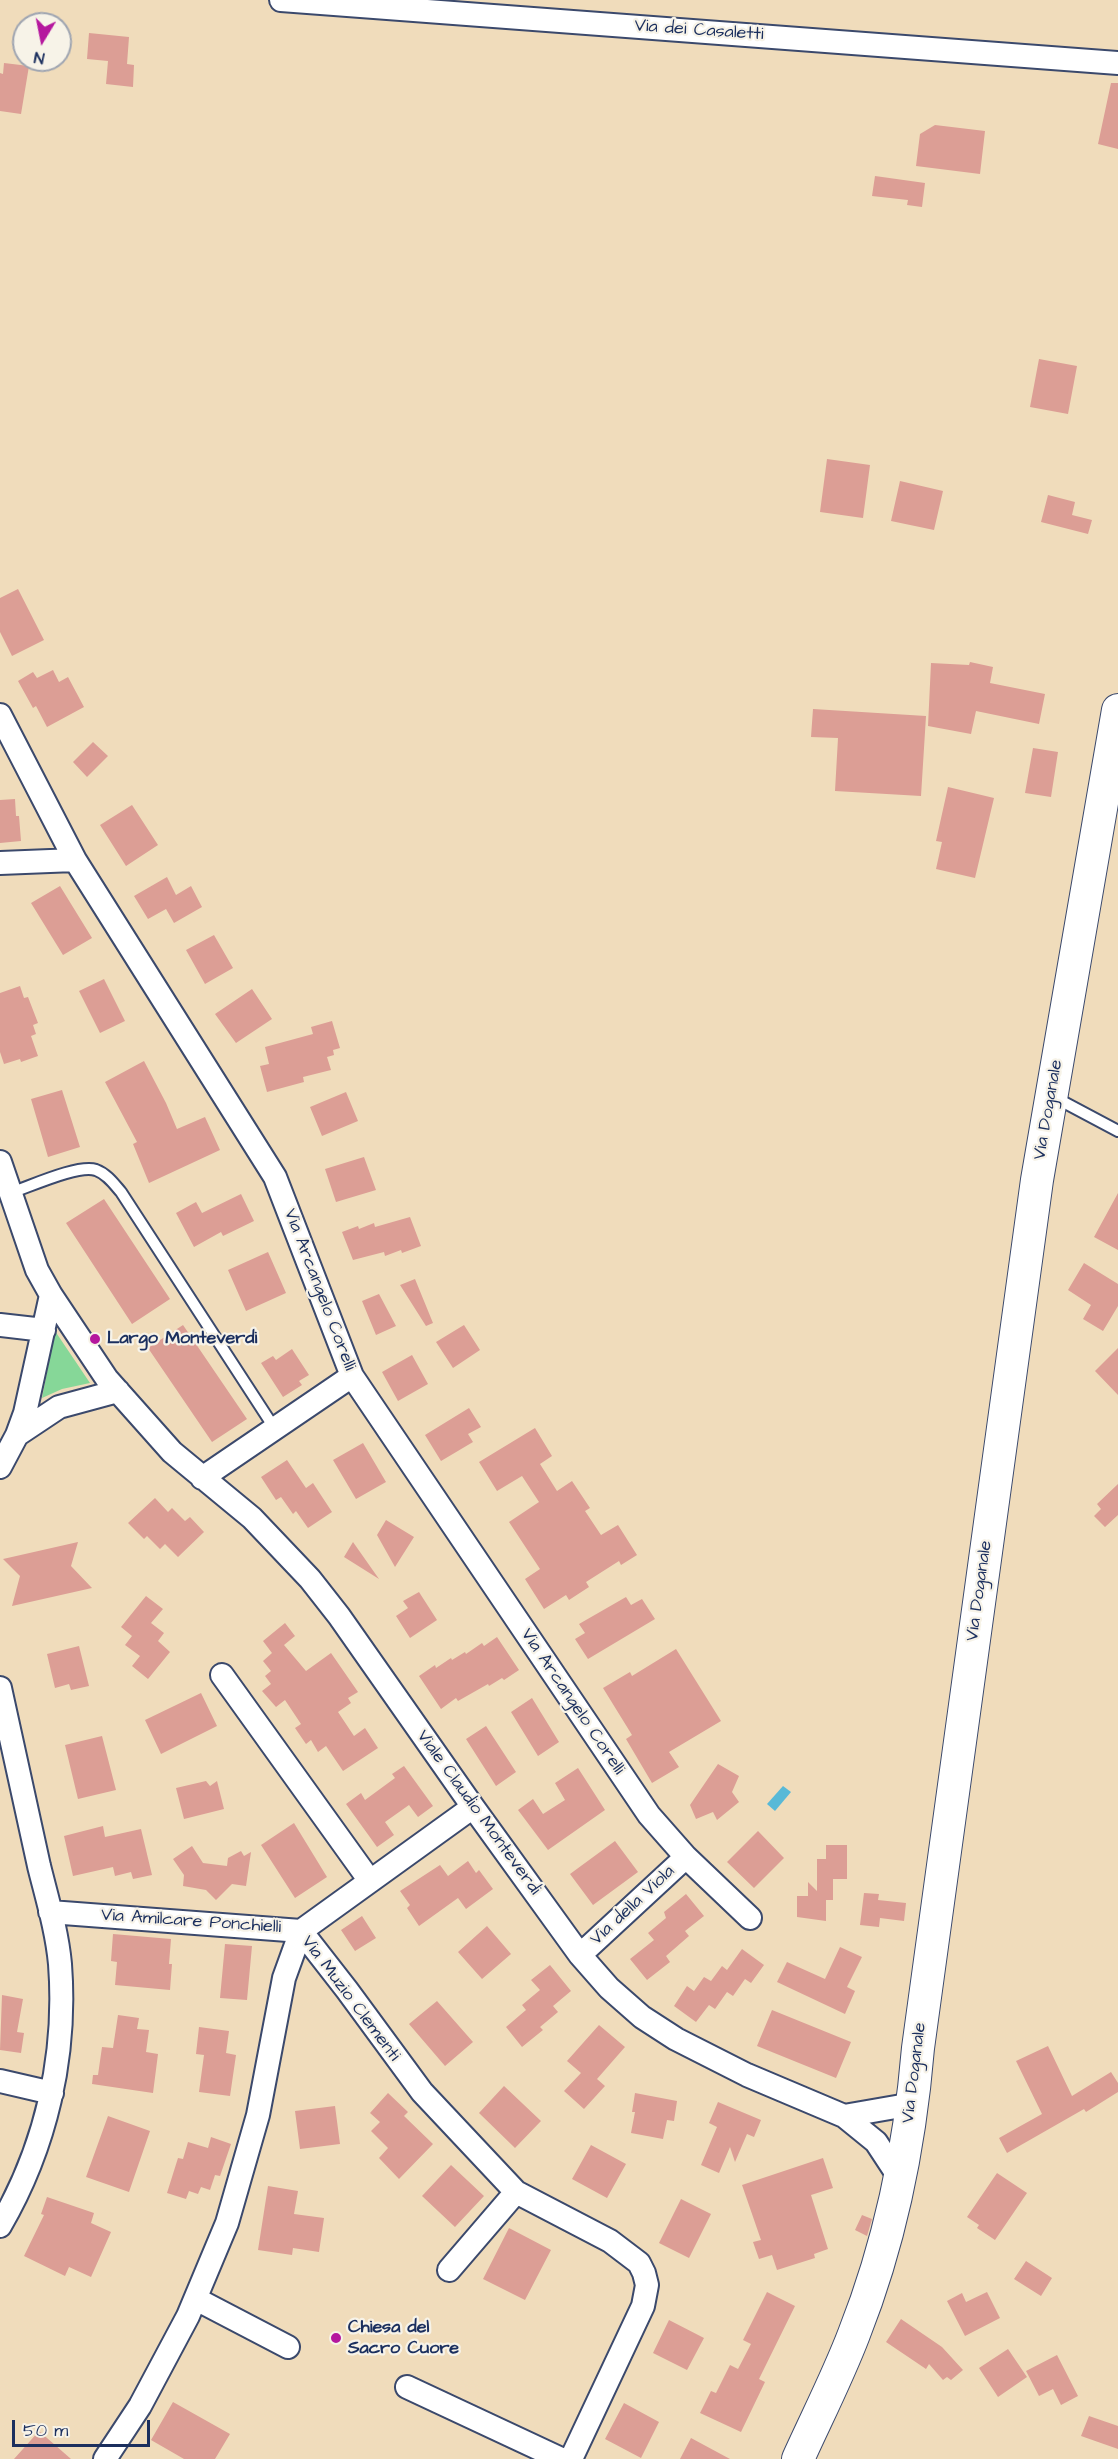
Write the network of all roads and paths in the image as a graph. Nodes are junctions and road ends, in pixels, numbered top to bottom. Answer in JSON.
{"nodes":[{"id":1,"x":281,"y":0,"type":"edge"},
{"id":2,"x":1118,"y":63,"type":"edge"},
{"id":3,"x":1118,"y":710,"type":"edge"},
{"id":4,"x":0,"y":715,"type":"edge"},
{"id":5,"x":75,"y":860,"type":"junction"},
{"id":6,"x":0,"y":863,"type":"edge"},
{"id":7,"x":1051,"y":1095,"type":"junction"},
{"id":8,"x":1118,"y":1131,"type":"edge"},
{"id":9,"x":0,"y":1162,"type":"edge"},
{"id":10,"x":10,"y":1193,"type":"junction"},
{"id":11,"x":51,"y":1295,"type":"junction"},
{"id":12,"x":0,"y":1325,"type":"edge"},
{"id":13,"x":44,"y":1330,"type":"junction"},
{"id":14,"x":352,"y":1376,"type":"junction"},
{"id":15,"x":118,"y":1391,"type":"junction"},
{"id":16,"x":275,"y":1429,"type":"junction"},
{"id":17,"x":17,"y":1435,"type":"junction"},
{"id":18,"x":0,"y":1467,"type":"edge"},
{"id":19,"x":202,"y":1478,"type":"junction"},
{"id":20,"x":222,"y":1675,"type":"dead end"},
{"id":21,"x":0,"y":1688,"type":"edge"},
{"id":22,"x":473,"y":1807,"type":"junction"},
{"id":23,"x":686,"y":1857,"type":"junction"},
{"id":24,"x":370,"y":1881,"type":"junction"},
{"id":25,"x":50,"y":1912,"type":"junction"},
{"id":26,"x":750,"y":1918,"type":"dead end"},
{"id":27,"x":301,"y":1930,"type":"junction"},
{"id":28,"x":580,"y":1955,"type":"junction"},
{"id":29,"x":0,"y":2081,"type":"edge"},
{"id":30,"x":52,"y":2092,"type":"junction"},
{"id":31,"x":913,"y":2104,"type":"junction"},
{"id":32,"x":844,"y":2116,"type":"junction"},
{"id":33,"x":893,"y":2156,"type":"junction"},
{"id":34,"x":516,"y":2192,"type":"junction"},
{"id":35,"x":0,"y":2226,"type":"edge"},
{"id":36,"x":449,"y":2270,"type":"dead end"},
{"id":37,"x":196,"y":2299,"type":"junction"},
{"id":38,"x":288,"y":2347,"type":"dead end"},
{"id":39,"x":407,"y":2387,"type":"dead end"},
{"id":40,"x":105,"y":2459,"type":"edge"},
{"id":41,"x":561,"y":2459,"type":"edge"},
{"id":42,"x":571,"y":2459,"type":"edge"},
{"id":43,"x":798,"y":2459,"type":"edge"}],
"edges":[{"from":1,"to":2,"type":"street","name":"Via dei Casaletti"},
{"from":3,"to":7,"type":"main road","name":"Via Doganale"},
{"from":4,"to":5,"type":"street","name":"Via Arcangelo Corelli"},
{"from":5,"to":6,"type":"street"},
{"from":5,"to":14,"type":"street","name":"Via Arcangelo Corelli"},
{"from":7,"to":8,"type":"lane"},
{"from":7,"to":31,"type":"main road","name":"Via Doganale"},
{"from":9,"to":10,"type":"street","name":"Viale Claudio Monteverdi"},
{"from":10,"to":11,"type":"street","name":"Viale Claudio Monteverdi"},
{"from":10,"to":16,"type":"lane"},
{"from":11,"to":13,"type":"street"},
{"from":11,"to":15,"type":"street","name":"Viale Claudio Monteverdi"},
{"from":12,"to":13,"type":"street"},
{"from":13,"to":17,"type":"street"},
{"from":14,"to":16,"type":"street"},
{"from":14,"to":23,"type":"street","name":"Via Arcangelo Corelli"},
{"from":15,"to":17,"type":"street"},
{"from":15,"to":19,"type":"street","name":"Viale Claudio Monteverdi"},
{"from":16,"to":19,"type":"street"},
{"from":17,"to":18,"type":"street"},
{"from":19,"to":22,"type":"street","name":"Viale Claudio Monteverdi"},
{"from":20,"to":24,"type":"street"},
{"from":21,"to":25,"type":"street"},
{"from":22,"to":24,"type":"street","name":"Via Amilcare Ponchielli"},
{"from":22,"to":28,"type":"street","name":"Viale Claudio Monteverdi"},
{"from":23,"to":26,"type":"street","name":"Via Arcangelo Corelli"},
{"from":23,"to":28,"type":"street","name":"Via della Viola"},
{"from":24,"to":27,"type":"street","name":"Via Amilcare Ponchielli"},
{"from":25,"to":27,"type":"street","name":"Via Amilcare Ponchielli"},
{"from":25,"to":30,"type":"street"},
{"from":27,"to":34,"type":"street","name":"Via Muzio Clementi"},
{"from":27,"to":37,"type":"street","name":"Via Muzio Clementi"},
{"from":28,"to":32,"type":"street","name":"Viale Claudio Monteverdi"},
{"from":29,"to":30,"type":"street"},
{"from":30,"to":35,"type":"street"},
{"from":31,"to":32,"type":"street"},
{"from":31,"to":33,"type":"main road","name":"Via Doganale"},
{"from":32,"to":33,"type":"street","name":"Viale Claudio Monteverdi"},
{"from":33,"to":43,"type":"main road","name":"Via Doganale"},
{"from":34,"to":36,"type":"street"},
{"from":34,"to":42,"type":"street","name":"Via Muzio Clementi"},
{"from":37,"to":38,"type":"street"},
{"from":37,"to":40,"type":"street","name":"Via Muzio Clementi"},
{"from":39,"to":41,"type":"street"}]}
